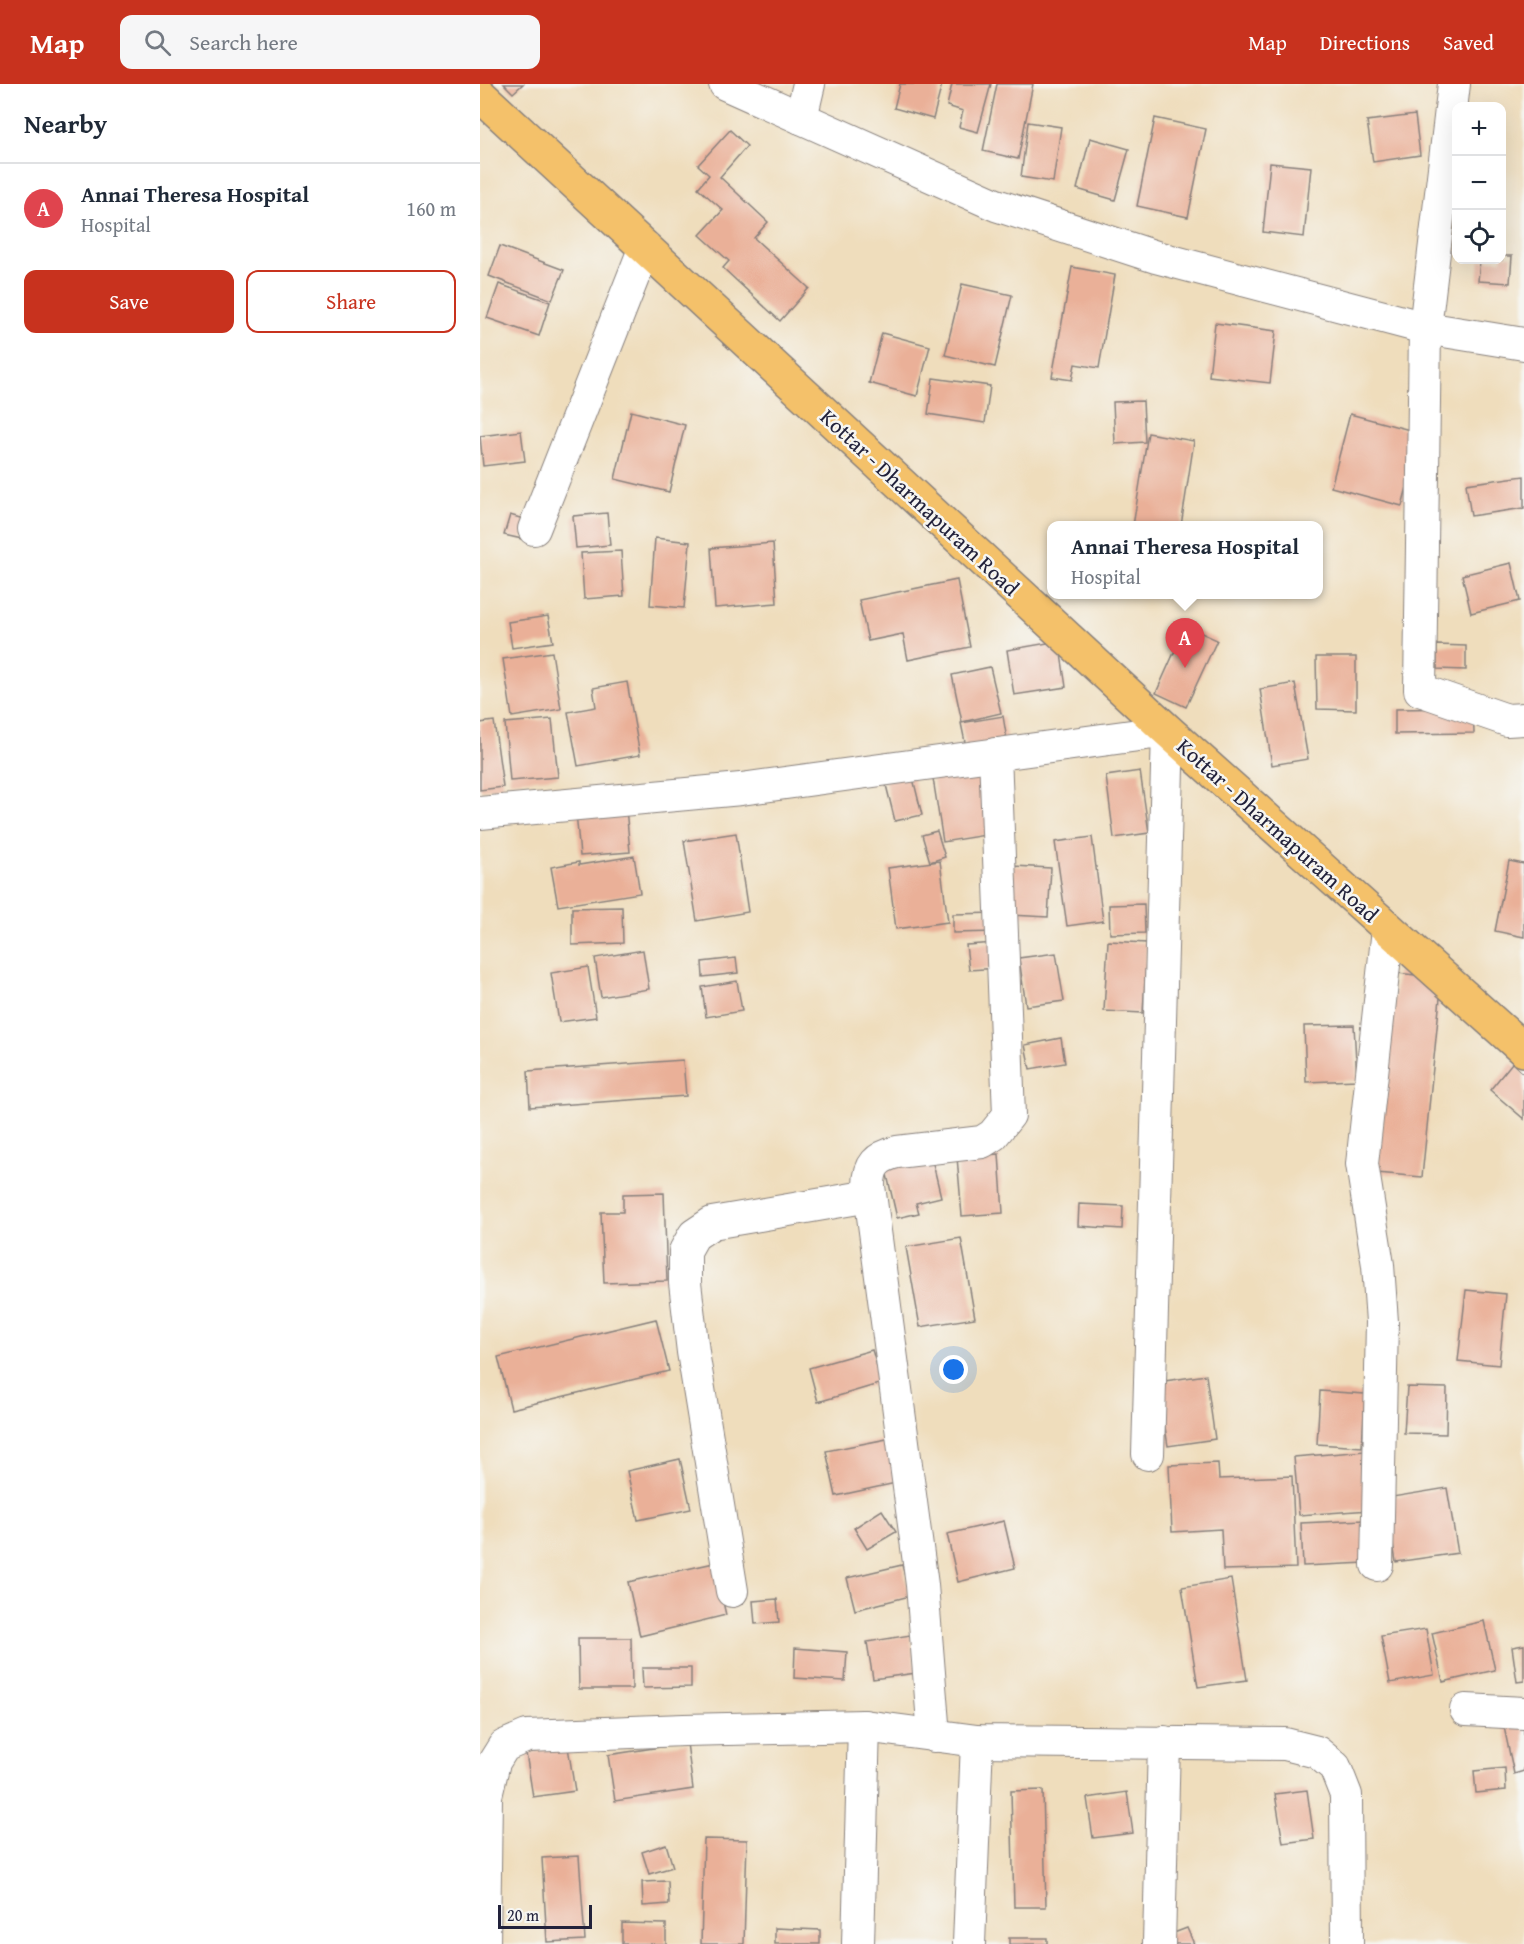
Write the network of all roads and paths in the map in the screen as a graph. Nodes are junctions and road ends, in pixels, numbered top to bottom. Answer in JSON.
{"nodes":[{"id":1,"x":725,"y":84,"type":"edge"},
{"id":2,"x":809,"y":84,"type":"edge"},
{"id":3,"x":1454,"y":84,"type":"edge"},
{"id":4,"x":480,"y":94,"type":"edge"},
{"id":5,"x":801,"y":118,"type":"junction"},
{"id":6,"x":645,"y":247,"type":"junction"},
{"id":7,"x":1425,"y":328,"type":"junction"},
{"id":8,"x":1524,"y":344,"type":"edge"},
{"id":9,"x":534,"y":529,"type":"dead end"},
{"id":10,"x":1524,"y":719,"type":"edge"},
{"id":11,"x":1168,"y":731,"type":"junction"},
{"id":12,"x":995,"y":754,"type":"junction"},
{"id":13,"x":480,"y":813,"type":"edge"},
{"id":14,"x":1388,"y":929,"type":"junction"},
{"id":15,"x":1524,"y":1050,"type":"edge"},
{"id":16,"x":870,"y":1196,"type":"junction"},
{"id":17,"x":1148,"y":1454,"type":"dead end"},
{"id":18,"x":1377,"y":1565,"type":"dead end"},
{"id":19,"x":732,"y":1592,"type":"dead end"},
{"id":20,"x":1466,"y":1710,"type":"dead end"},
{"id":21,"x":1524,"y":1713,"type":"edge"},
{"id":22,"x":864,"y":1726,"type":"junction"},
{"id":23,"x":934,"y":1736,"type":"junction"},
{"id":24,"x":976,"y":1740,"type":"junction"},
{"id":25,"x":1164,"y":1742,"type":"junction"},
{"id":26,"x":484,"y":1944,"type":"edge"},
{"id":27,"x":858,"y":1944,"type":"edge"},
{"id":28,"x":969,"y":1944,"type":"edge"},
{"id":29,"x":1159,"y":1944,"type":"edge"},
{"id":30,"x":1347,"y":1944,"type":"edge"}],
"edges":[{"from":1,"to":5,"type":"street"},
{"from":2,"to":5,"type":"street"},
{"from":3,"to":7,"type":"street"},
{"from":4,"to":6,"type":"main road","name":"Kottar - Dharmapuram Road"},
{"from":5,"to":7,"type":"street"},
{"from":6,"to":9,"type":"street"},
{"from":6,"to":11,"type":"main road","name":"Kottar - Dharmapuram Road"},
{"from":7,"to":8,"type":"street"},
{"from":7,"to":10,"type":"street"},
{"from":11,"to":12,"type":"street"},
{"from":11,"to":14,"type":"main road","name":"Kottar - Dharmapuram Road"},
{"from":11,"to":17,"type":"street"},
{"from":12,"to":13,"type":"street"},
{"from":12,"to":16,"type":"street"},
{"from":14,"to":15,"type":"main road","name":"Kottar - Dharmapuram Road"},
{"from":14,"to":18,"type":"street"},
{"from":16,"to":19,"type":"street"},
{"from":16,"to":23,"type":"street"},
{"from":20,"to":21,"type":"street"},
{"from":22,"to":23,"type":"street"},
{"from":22,"to":26,"type":"street"},
{"from":22,"to":27,"type":"street"},
{"from":23,"to":24,"type":"street"},
{"from":24,"to":25,"type":"street"},
{"from":24,"to":28,"type":"street"},
{"from":25,"to":29,"type":"street"},
{"from":25,"to":30,"type":"street"}]}
